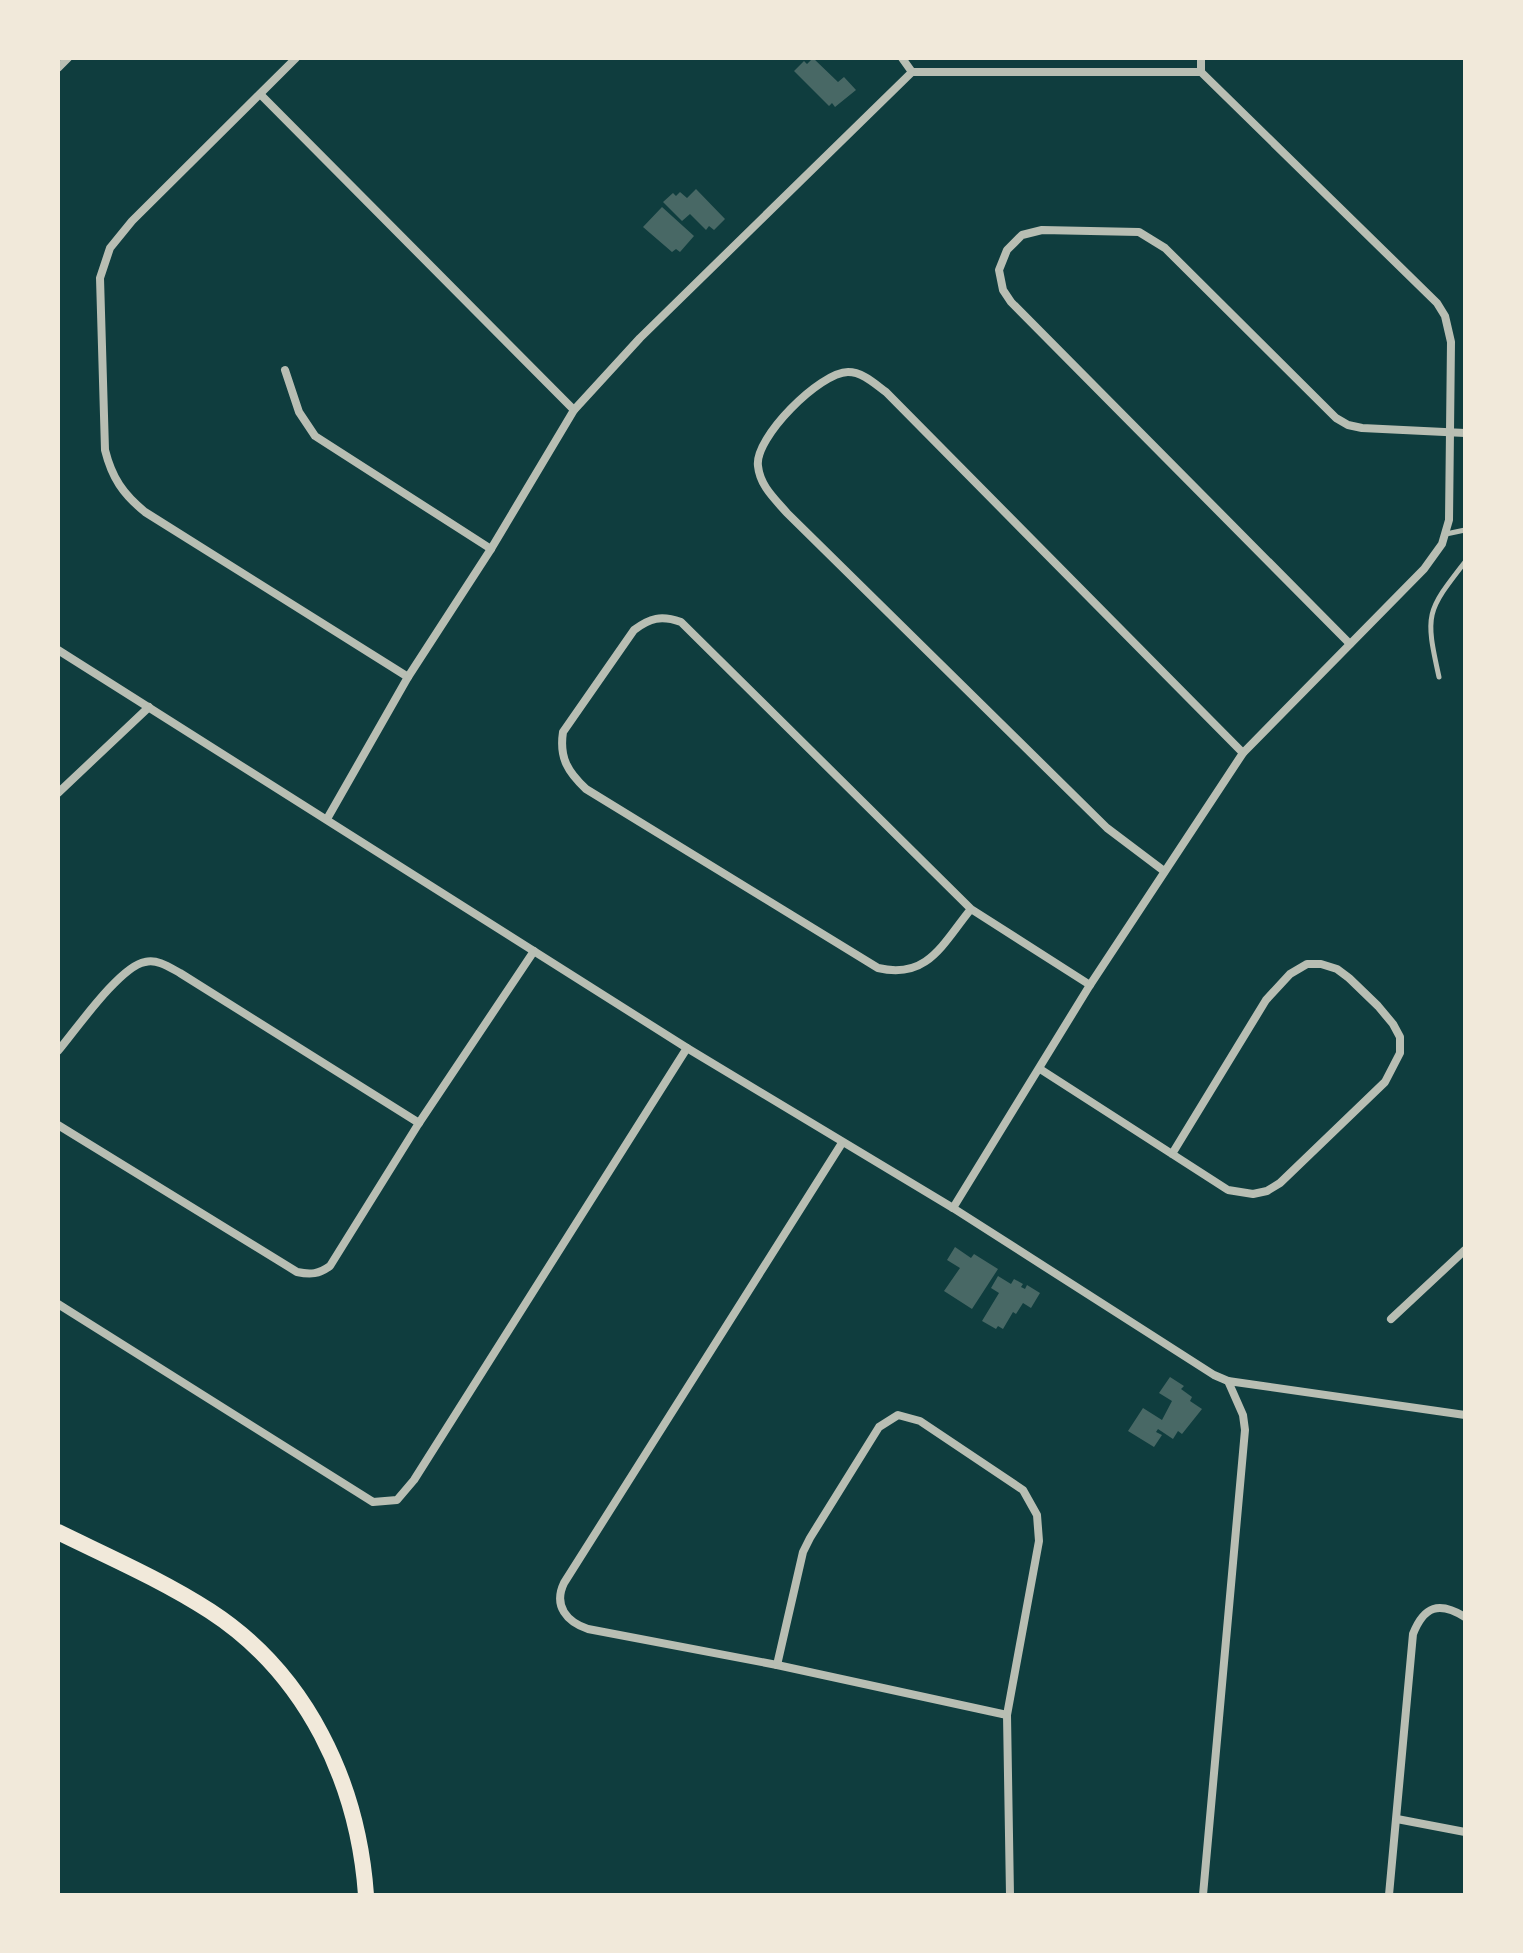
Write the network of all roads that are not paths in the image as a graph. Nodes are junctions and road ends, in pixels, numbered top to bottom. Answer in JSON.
{"nodes":[{"id":1,"x":68,"y":58,"type":"edge"},
{"id":2,"x":296,"y":58,"type":"edge"},
{"id":3,"x":902,"y":58,"type":"edge"},
{"id":4,"x":1056,"y":58,"type":"edge"},
{"id":5,"x":1201,"y":58,"type":"edge"},
{"id":6,"x":58,"y":68,"type":"edge"},
{"id":7,"x":1056,"y":71,"type":"junction"},
{"id":8,"x":912,"y":72,"type":"junction"},
{"id":9,"x":1201,"y":72,"type":"junction"},
{"id":10,"x":261,"y":95,"type":"junction"},
{"id":11,"x":285,"y":370,"type":"dead end"},
{"id":12,"x":574,"y":410,"type":"junction"},
{"id":13,"x":1449,"y":433,"type":"junction"},
{"id":14,"x":1465,"y":433,"type":"edge"},
{"id":15,"x":1465,"y":530,"type":"edge"},
{"id":16,"x":1446,"y":534,"type":"junction"},
{"id":17,"x":491,"y":549,"type":"junction"},
{"id":18,"x":1465,"y":562,"type":"edge"},
{"id":19,"x":1350,"y":644,"type":"junction"},
{"id":20,"x":58,"y":650,"type":"edge"},
{"id":21,"x":408,"y":677,"type":"junction"},
{"id":22,"x":1439,"y":677,"type":"dead end"},
{"id":23,"x":149,"y":707,"type":"junction"},
{"id":24,"x":1243,"y":753,"type":"junction"},
{"id":25,"x":58,"y":793,"type":"edge"},
{"id":26,"x":327,"y":819,"type":"junction"},
{"id":27,"x":1164,"y":871,"type":"junction"},
{"id":28,"x":971,"y":909,"type":"junction"},
{"id":29,"x":534,"y":951,"type":"junction"},
{"id":30,"x":1090,"y":985,"type":"junction"},
{"id":31,"x":687,"y":1048,"type":"junction"},
{"id":32,"x":58,"y":1051,"type":"edge"},
{"id":33,"x":1040,"y":1069,"type":"junction"},
{"id":34,"x":419,"y":1123,"type":"junction"},
{"id":35,"x":58,"y":1125,"type":"edge"},
{"id":36,"x":842,"y":1143,"type":"junction"},
{"id":37,"x":1172,"y":1154,"type":"junction"},
{"id":38,"x":953,"y":1208,"type":"junction"},
{"id":39,"x":1464,"y":1253,"type":"edge"},
{"id":40,"x":58,"y":1304,"type":"edge"},
{"id":41,"x":1391,"y":1319,"type":"dead end"},
{"id":42,"x":1228,"y":1381,"type":"junction"},
{"id":43,"x":1465,"y":1415,"type":"edge"},
{"id":44,"x":58,"y":1532,"type":"edge"},
{"id":45,"x":1465,"y":1617,"type":"edge"},
{"id":46,"x":777,"y":1665,"type":"junction"},
{"id":47,"x":1007,"y":1715,"type":"junction"},
{"id":48,"x":1397,"y":1819,"type":"junction"},
{"id":49,"x":1465,"y":1832,"type":"edge"},
{"id":50,"x":366,"y":1895,"type":"edge"},
{"id":51,"x":1010,"y":1895,"type":"edge"},
{"id":52,"x":1203,"y":1895,"type":"edge"},
{"id":53,"x":1389,"y":1895,"type":"edge"}],
"edges":[{"from":1,"to":6,"type":"street"},
{"from":2,"to":10,"type":"street"},
{"from":3,"to":8,"type":"street"},
{"from":4,"to":7,"type":"street"},
{"from":5,"to":9,"type":"street"},
{"from":7,"to":8,"type":"street"},
{"from":7,"to":9,"type":"street"},
{"from":8,"to":12,"type":"street"},
{"from":9,"to":13,"type":"street"},
{"from":10,"to":12,"type":"street"},
{"from":10,"to":21,"type":"street"},
{"from":11,"to":17,"type":"street"},
{"from":12,"to":17,"type":"street"},
{"from":13,"to":14,"type":"street"},
{"from":13,"to":16,"type":"street"},
{"from":13,"to":19,"type":"street"},
{"from":15,"to":16,"type":"lane"},
{"from":16,"to":19,"type":"street"},
{"from":17,"to":21,"type":"street"},
{"from":18,"to":22,"type":"lane"},
{"from":19,"to":24,"type":"street"},
{"from":20,"to":23,"type":"street"},
{"from":21,"to":26,"type":"street"},
{"from":23,"to":25,"type":"street"},
{"from":23,"to":26,"type":"street"},
{"from":24,"to":27,"type":"street"},
{"from":24,"to":27,"type":"street"},
{"from":26,"to":29,"type":"street"},
{"from":27,"to":30,"type":"street"},
{"from":28,"to":28,"type":"street"},
{"from":28,"to":30,"type":"street"},
{"from":29,"to":31,"type":"street"},
{"from":29,"to":34,"type":"street"},
{"from":30,"to":33,"type":"street"},
{"from":31,"to":36,"type":"street"},
{"from":31,"to":40,"type":"street"},
{"from":32,"to":34,"type":"street"},
{"from":33,"to":37,"type":"street"},
{"from":33,"to":38,"type":"street"},
{"from":34,"to":35,"type":"street"},
{"from":36,"to":38,"type":"street"},
{"from":36,"to":46,"type":"street"},
{"from":37,"to":37,"type":"street"},
{"from":38,"to":42,"type":"street"},
{"from":39,"to":41,"type":"street"},
{"from":42,"to":43,"type":"street"},
{"from":42,"to":52,"type":"street"},
{"from":44,"to":50,"type":"highway"},
{"from":45,"to":48,"type":"street"},
{"from":46,"to":47,"type":"street"},
{"from":46,"to":47,"type":"street"},
{"from":47,"to":51,"type":"street"},
{"from":48,"to":49,"type":"street"},
{"from":48,"to":53,"type":"street"}]}
